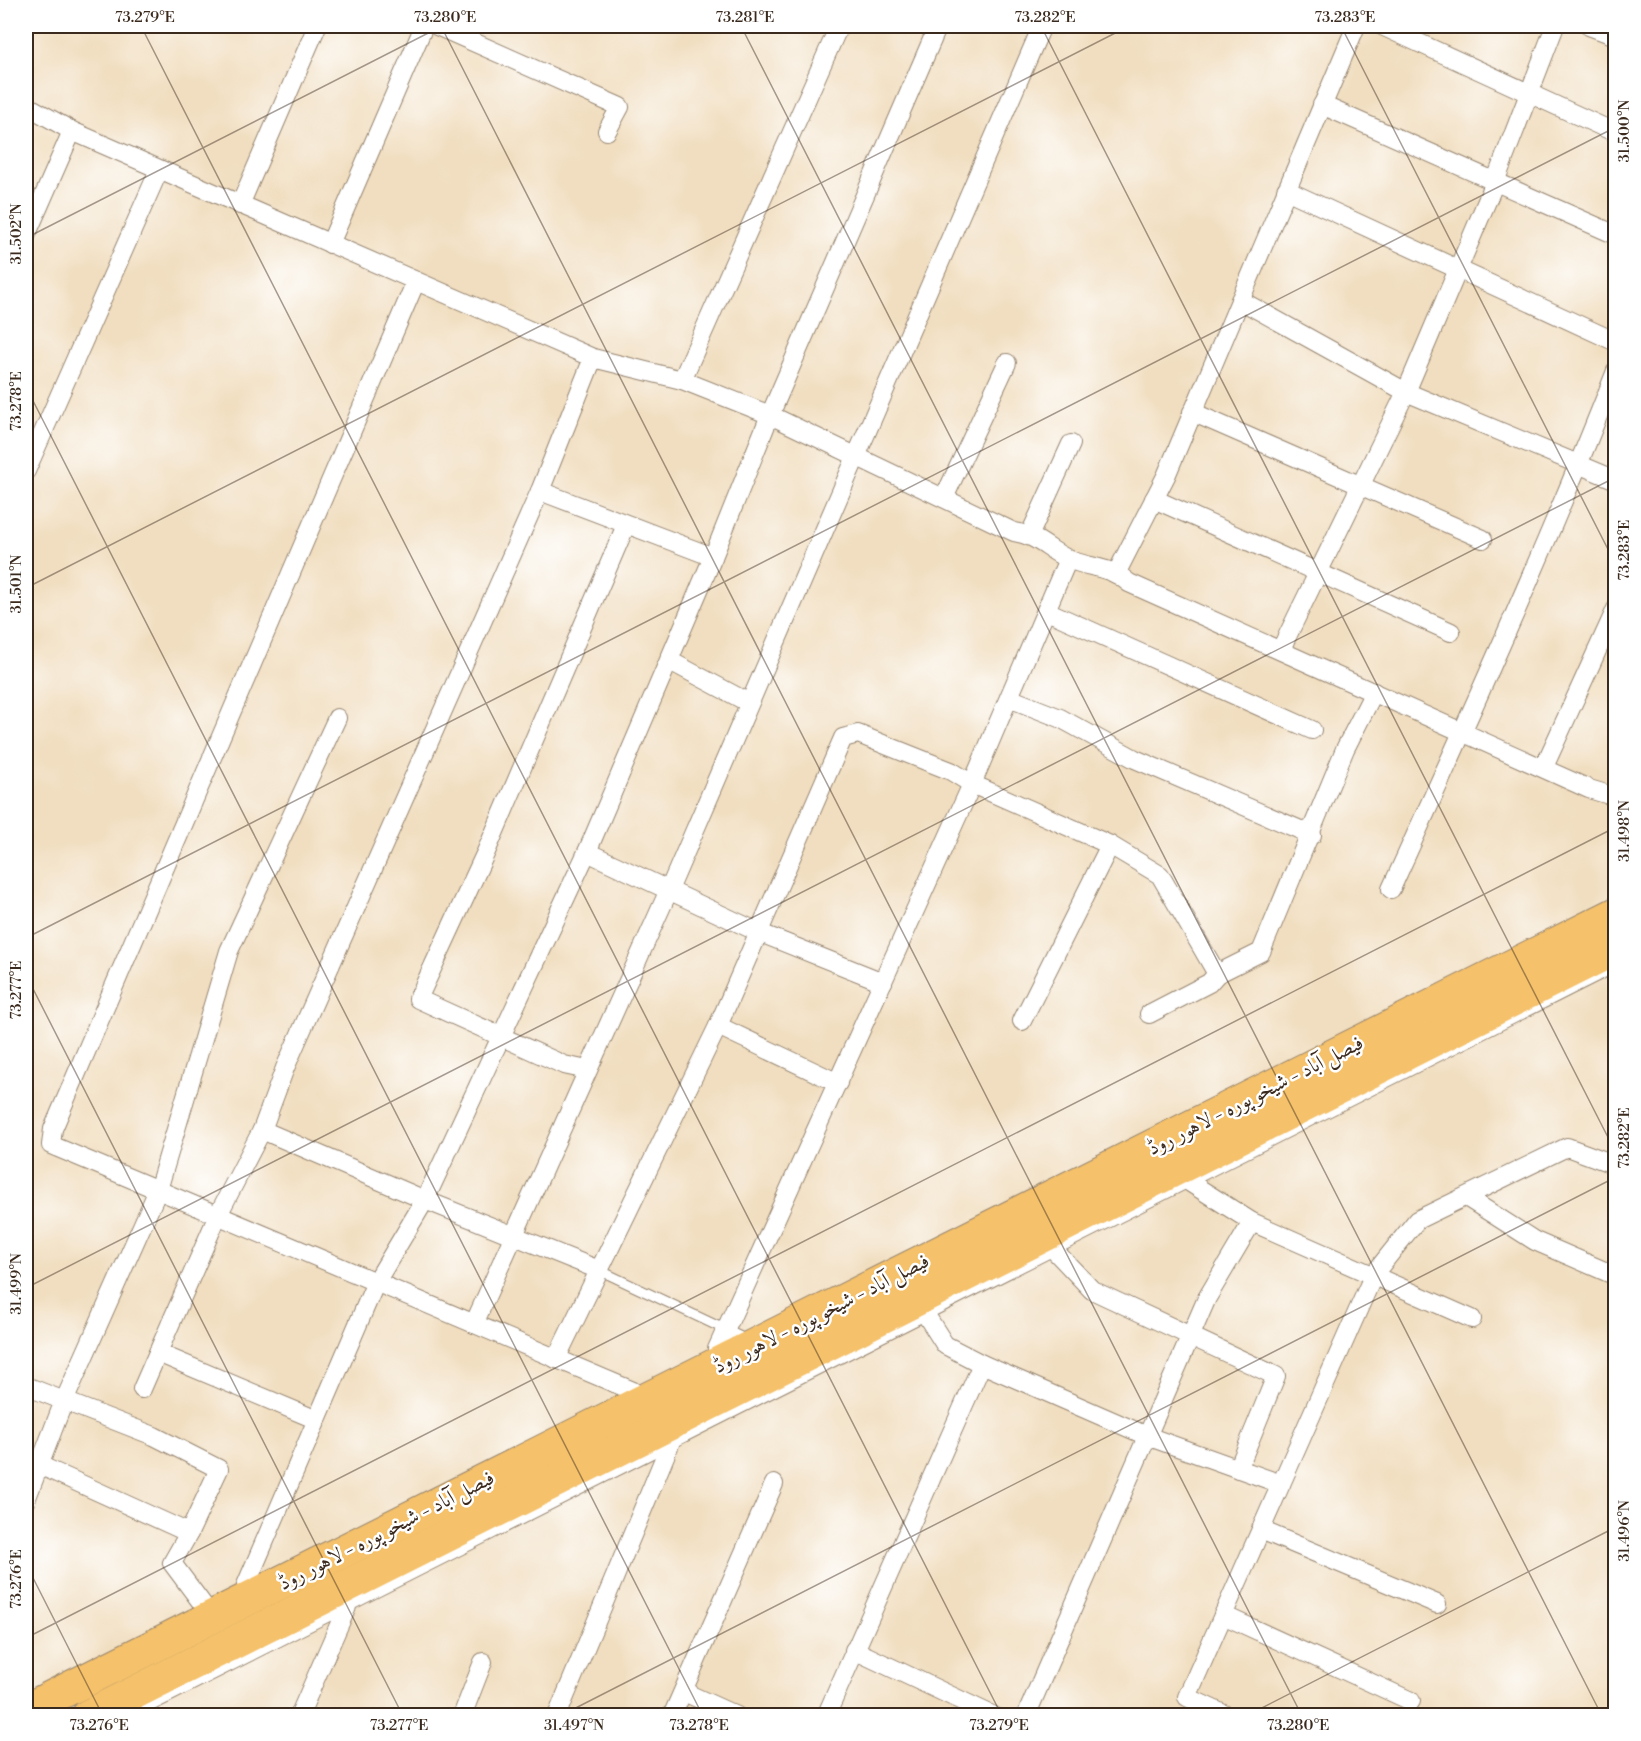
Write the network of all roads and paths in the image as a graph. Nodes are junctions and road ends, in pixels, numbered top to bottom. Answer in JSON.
{"nodes":[{"id":1,"x":317,"y":26,"type":"edge"},
{"id":2,"x":424,"y":26,"type":"edge"},
{"id":3,"x":437,"y":26,"type":"edge"},
{"id":4,"x":839,"y":26,"type":"edge"},
{"id":5,"x":938,"y":26,"type":"edge"},
{"id":6,"x":1042,"y":26,"type":"edge"},
{"id":7,"x":1356,"y":26,"type":"edge"},
{"id":8,"x":1382,"y":26,"type":"edge"},
{"id":9,"x":1555,"y":26,"type":"edge"},
{"id":10,"x":1589,"y":26,"type":"edge"},
{"id":11,"x":1616,"y":36,"type":"edge"},
{"id":12,"x":1528,"y":93,"type":"junction"},
{"id":13,"x":26,"y":105,"type":"edge"},
{"id":14,"x":1322,"y":105,"type":"junction"},
{"id":15,"x":72,"y":131,"type":"junction"},
{"id":16,"x":608,"y":131,"type":"dead end"},
{"id":17,"x":1616,"y":133,"type":"edge"},
{"id":18,"x":159,"y":170,"type":"junction"},
{"id":19,"x":1495,"y":182,"type":"junction"},
{"id":20,"x":1286,"y":190,"type":"junction"},
{"id":21,"x":240,"y":205,"type":"junction"},
{"id":22,"x":1616,"y":235,"type":"edge"},
{"id":23,"x":26,"y":236,"type":"edge"},
{"id":24,"x":330,"y":244,"type":"junction"},
{"id":25,"x":1458,"y":270,"type":"junction"},
{"id":26,"x":416,"y":281,"type":"junction"},
{"id":27,"x":1240,"y":300,"type":"junction"},
{"id":28,"x":1616,"y":342,"type":"edge"},
{"id":29,"x":592,"y":358,"type":"junction"},
{"id":30,"x":1007,"y":363,"type":"dead end"},
{"id":31,"x":1616,"y":371,"type":"edge"},
{"id":32,"x":682,"y":380,"type":"junction"},
{"id":33,"x":1406,"y":392,"type":"junction"},
{"id":34,"x":1192,"y":412,"type":"junction"},
{"id":35,"x":770,"y":415,"type":"junction"},
{"id":36,"x":1071,"y":444,"type":"dead end"},
{"id":37,"x":857,"y":457,"type":"junction"},
{"id":38,"x":1579,"y":465,"type":"junction"},
{"id":39,"x":26,"y":471,"type":"edge"},
{"id":40,"x":1616,"y":480,"type":"edge"},
{"id":41,"x":1360,"y":485,"type":"junction"},
{"id":42,"x":540,"y":490,"type":"junction"},
{"id":43,"x":944,"y":498,"type":"junction"},
{"id":44,"x":1154,"y":499,"type":"junction"},
{"id":45,"x":626,"y":525,"type":"junction"},
{"id":46,"x":1030,"y":534,"type":"junction"},
{"id":47,"x":1483,"y":538,"type":"dead end"},
{"id":48,"x":714,"y":557,"type":"junction"},
{"id":49,"x":1068,"y":559,"type":"junction"},
{"id":50,"x":1117,"y":572,"type":"junction"},
{"id":51,"x":1320,"y":573,"type":"junction"},
{"id":52,"x":1615,"y":609,"type":"edge"},
{"id":53,"x":1047,"y":611,"type":"junction"},
{"id":54,"x":1451,"y":632,"type":"dead end"},
{"id":55,"x":1281,"y":649,"type":"junction"},
{"id":56,"x":670,"y":661,"type":"junction"},
{"id":57,"x":1374,"y":692,"type":"junction"},
{"id":58,"x":1009,"y":698,"type":"junction"},
{"id":59,"x":749,"y":704,"type":"junction"},
{"id":60,"x":337,"y":718,"type":"dead end"},
{"id":61,"x":1312,"y":730,"type":"dead end"},
{"id":62,"x":1463,"y":731,"type":"junction"},
{"id":63,"x":1544,"y":767,"type":"junction"},
{"id":64,"x":972,"y":784,"type":"junction"},
{"id":65,"x":1616,"y":797,"type":"edge"},
{"id":66,"x":1312,"y":835,"type":"junction"},
{"id":67,"x":1110,"y":845,"type":"junction"},
{"id":68,"x":587,"y":852,"type":"junction"},
{"id":69,"x":1391,"y":889,"type":"dead end"},
{"id":70,"x":669,"y":890,"type":"junction"},
{"id":71,"x":1616,"y":914,"type":"edge"},
{"id":72,"x":758,"y":932,"type":"junction"},
{"id":73,"x":1616,"y":948,"type":"edge"},
{"id":74,"x":1616,"y":967,"type":"edge"},
{"id":75,"x":1217,"y":974,"type":"junction"},
{"id":76,"x":883,"y":982,"type":"junction"},
{"id":77,"x":1149,"y":1014,"type":"dead end"},
{"id":78,"x":1022,"y":1021,"type":"dead end"},
{"id":79,"x":717,"y":1026,"type":"junction"},
{"id":80,"x":500,"y":1036,"type":"junction"},
{"id":81,"x":587,"y":1070,"type":"junction"},
{"id":82,"x":838,"y":1083,"type":"junction"},
{"id":83,"x":262,"y":1130,"type":"junction"},
{"id":84,"x":1616,"y":1165,"type":"edge"},
{"id":85,"x":1189,"y":1182,"type":"junction"},
{"id":86,"x":158,"y":1190,"type":"junction"},
{"id":87,"x":1466,"y":1197,"type":"junction"},
{"id":88,"x":425,"y":1200,"type":"junction"},
{"id":89,"x":218,"y":1215,"type":"junction"},
{"id":90,"x":1252,"y":1222,"type":"junction"},
{"id":91,"x":515,"y":1234,"type":"junction"},
{"id":92,"x":1054,"y":1250,"type":"junction"},
{"id":93,"x":599,"y":1270,"type":"junction"},
{"id":94,"x":1374,"y":1274,"type":"junction"},
{"id":95,"x":1616,"y":1276,"type":"edge"},
{"id":96,"x":376,"y":1282,"type":"junction"},
{"id":97,"x":926,"y":1315,"type":"junction"},
{"id":98,"x":1472,"y":1319,"type":"dead end"},
{"id":99,"x":474,"y":1324,"type":"junction"},
{"id":100,"x":751,"y":1332,"type":"dead end"},
{"id":101,"x":733,"y":1334,"type":"junction"},
{"id":102,"x":1191,"y":1336,"type":"junction"},
{"id":103,"x":711,"y":1352,"type":"dead end"},
{"id":104,"x":158,"y":1353,"type":"junction"},
{"id":105,"x":556,"y":1359,"type":"junction"},
{"id":106,"x":982,"y":1364,"type":"junction"},
{"id":107,"x":26,"y":1386,"type":"edge"},
{"id":108,"x":142,"y":1389,"type":"dead end"},
{"id":109,"x":633,"y":1391,"type":"dead end"},
{"id":110,"x":65,"y":1401,"type":"junction"},
{"id":111,"x":317,"y":1420,"type":"junction"},
{"id":112,"x":1147,"y":1436,"type":"junction"},
{"id":113,"x":670,"y":1444,"type":"junction"},
{"id":114,"x":32,"y":1462,"type":"edge"},
{"id":115,"x":1238,"y":1469,"type":"junction"},
{"id":116,"x":774,"y":1484,"type":"dead end"},
{"id":117,"x":1281,"y":1484,"type":"junction"},
{"id":118,"x":26,"y":1500,"type":"edge"},
{"id":119,"x":1261,"y":1530,"type":"junction"},
{"id":120,"x":189,"y":1533,"type":"junction"},
{"id":121,"x":246,"y":1585,"type":"dead end"},
{"id":122,"x":1437,"y":1604,"type":"dead end"},
{"id":123,"x":204,"y":1606,"type":"dead end"},
{"id":124,"x":347,"y":1607,"type":"junction"},
{"id":125,"x":1223,"y":1615,"type":"junction"},
{"id":126,"x":854,"y":1650,"type":"junction"},
{"id":127,"x":483,"y":1662,"type":"dead end"},
{"id":128,"x":684,"y":1692,"type":"junction"},
{"id":129,"x":1411,"y":1701,"type":"dead end"},
{"id":130,"x":26,"y":1710,"type":"edge"},
{"id":131,"x":88,"y":1716,"type":"edge"},
{"id":132,"x":132,"y":1716,"type":"edge"},
{"id":133,"x":299,"y":1716,"type":"edge"},
{"id":134,"x":462,"y":1716,"type":"edge"},
{"id":135,"x":556,"y":1716,"type":"edge"},
{"id":136,"x":672,"y":1716,"type":"edge"},
{"id":137,"x":737,"y":1716,"type":"edge"},
{"id":138,"x":826,"y":1716,"type":"edge"},
{"id":139,"x":994,"y":1716,"type":"edge"},
{"id":140,"x":1026,"y":1716,"type":"edge"},
{"id":141,"x":1228,"y":1716,"type":"edge"}],
"edges":[{"from":1,"to":21,"type":"street"},
{"from":2,"to":24,"type":"street"},
{"from":3,"to":16,"type":"street"},
{"from":4,"to":32,"type":"street"},
{"from":5,"to":35,"type":"street"},
{"from":6,"to":37,"type":"street"},
{"from":7,"to":14,"type":"street"},
{"from":8,"to":12,"type":"street"},
{"from":9,"to":12,"type":"street"},
{"from":10,"to":11,"type":"street"},
{"from":12,"to":17,"type":"street"},
{"from":12,"to":19,"type":"street"},
{"from":13,"to":15,"type":"street"},
{"from":14,"to":19,"type":"street"},
{"from":14,"to":20,"type":"street"},
{"from":15,"to":18,"type":"street"},
{"from":15,"to":23,"type":"street"},
{"from":18,"to":21,"type":"street"},
{"from":18,"to":39,"type":"street"},
{"from":19,"to":22,"type":"street"},
{"from":19,"to":25,"type":"street"},
{"from":20,"to":25,"type":"street"},
{"from":20,"to":27,"type":"street"},
{"from":21,"to":24,"type":"street"},
{"from":24,"to":26,"type":"street"},
{"from":25,"to":28,"type":"street"},
{"from":25,"to":33,"type":"street"},
{"from":26,"to":29,"type":"street"},
{"from":26,"to":86,"type":"street"},
{"from":27,"to":33,"type":"street"},
{"from":27,"to":34,"type":"street"},
{"from":29,"to":32,"type":"street"},
{"from":29,"to":42,"type":"street"},
{"from":30,"to":43,"type":"street"},
{"from":31,"to":38,"type":"street"},
{"from":32,"to":35,"type":"street"},
{"from":33,"to":38,"type":"street"},
{"from":33,"to":41,"type":"street"},
{"from":34,"to":41,"type":"street"},
{"from":34,"to":44,"type":"street"},
{"from":35,"to":37,"type":"street"},
{"from":35,"to":48,"type":"street"},
{"from":36,"to":46,"type":"street"},
{"from":37,"to":43,"type":"street"},
{"from":37,"to":59,"type":"street"},
{"from":38,"to":40,"type":"street"},
{"from":38,"to":62,"type":"street"},
{"from":41,"to":47,"type":"street"},
{"from":41,"to":51,"type":"street"},
{"from":42,"to":45,"type":"street"},
{"from":42,"to":83,"type":"street"},
{"from":43,"to":46,"type":"street"},
{"from":44,"to":50,"type":"street"},
{"from":44,"to":51,"type":"street"},
{"from":45,"to":48,"type":"street"},
{"from":45,"to":80,"type":"street"},
{"from":46,"to":49,"type":"street"},
{"from":48,"to":56,"type":"street"},
{"from":49,"to":50,"type":"street"},
{"from":49,"to":53,"type":"street"},
{"from":50,"to":55,"type":"street"},
{"from":51,"to":54,"type":"street"},
{"from":51,"to":55,"type":"street"},
{"from":52,"to":63,"type":"street"},
{"from":53,"to":58,"type":"street"},
{"from":53,"to":61,"type":"street"},
{"from":55,"to":57,"type":"street"},
{"from":56,"to":59,"type":"street"},
{"from":56,"to":68,"type":"street"},
{"from":57,"to":62,"type":"street"},
{"from":57,"to":66,"type":"street"},
{"from":58,"to":64,"type":"street"},
{"from":58,"to":66,"type":"street"},
{"from":59,"to":70,"type":"street"},
{"from":60,"to":86,"type":"street"},
{"from":62,"to":63,"type":"street"},
{"from":62,"to":69,"type":"street"},
{"from":63,"to":65,"type":"street"},
{"from":64,"to":67,"type":"street"},
{"from":64,"to":72,"type":"street"},
{"from":64,"to":76,"type":"street"},
{"from":66,"to":75,"type":"street"},
{"from":67,"to":75,"type":"street"},
{"from":67,"to":78,"type":"street"},
{"from":68,"to":70,"type":"street"},
{"from":68,"to":80,"type":"street"},
{"from":70,"to":72,"type":"street"},
{"from":70,"to":81,"type":"street"},
{"from":71,"to":130,"type":"highway","name":"فیصل آباد - شیخو پورہ - لاہور روڈ"},
{"from":72,"to":76,"type":"street"},
{"from":72,"to":79,"type":"street"},
{"from":73,"to":131,"type":"highway","name":"فیصل آباد - شیخو پورہ - لاہور روڈ"},
{"from":74,"to":85,"type":"lane"},
{"from":75,"to":77,"type":"street"},
{"from":76,"to":82,"type":"street"},
{"from":79,"to":82,"type":"street"},
{"from":79,"to":93,"type":"street"},
{"from":80,"to":81,"type":"street"},
{"from":80,"to":88,"type":"street"},
{"from":81,"to":91,"type":"street"},
{"from":82,"to":101,"type":"street"},
{"from":83,"to":88,"type":"street"},
{"from":83,"to":89,"type":"street"},
{"from":84,"to":87,"type":"street"},
{"from":85,"to":90,"type":"street"},
{"from":85,"to":92,"type":"lane"},
{"from":86,"to":89,"type":"street"},
{"from":86,"to":110,"type":"street"},
{"from":87,"to":94,"type":"street"},
{"from":87,"to":95,"type":"street"},
{"from":88,"to":91,"type":"street"},
{"from":88,"to":96,"type":"street"},
{"from":89,"to":96,"type":"street"},
{"from":89,"to":104,"type":"street"},
{"from":90,"to":94,"type":"street"},
{"from":90,"to":102,"type":"street"},
{"from":91,"to":93,"type":"street"},
{"from":91,"to":99,"type":"street"},
{"from":92,"to":97,"type":"lane"},
{"from":92,"to":102,"type":"street"},
{"from":93,"to":101,"type":"lane"},
{"from":93,"to":105,"type":"street"},
{"from":94,"to":98,"type":"street"},
{"from":94,"to":117,"type":"street"},
{"from":96,"to":99,"type":"street"},
{"from":96,"to":111,"type":"street"},
{"from":97,"to":106,"type":"street"},
{"from":97,"to":113,"type":"lane"},
{"from":99,"to":105,"type":"street"},
{"from":100,"to":101,"type":"lane"},
{"from":101,"to":103,"type":"street"},
{"from":102,"to":112,"type":"street"},
{"from":102,"to":115,"type":"street"},
{"from":104,"to":108,"type":"street"},
{"from":104,"to":111,"type":"street"},
{"from":105,"to":109,"type":"street"},
{"from":106,"to":112,"type":"street"},
{"from":106,"to":126,"type":"street"},
{"from":107,"to":110,"type":"street"},
{"from":110,"to":114,"type":"street"},
{"from":110,"to":120,"type":"street"},
{"from":111,"to":121,"type":"street"},
{"from":112,"to":115,"type":"street"},
{"from":112,"to":140,"type":"street"},
{"from":113,"to":124,"type":"lane"},
{"from":113,"to":135,"type":"street"},
{"from":114,"to":118,"type":"street"},
{"from":114,"to":120,"type":"street"},
{"from":115,"to":117,"type":"street"},
{"from":116,"to":128,"type":"street"},
{"from":117,"to":119,"type":"street"},
{"from":119,"to":122,"type":"street"},
{"from":119,"to":125,"type":"street"},
{"from":120,"to":123,"type":"street"},
{"from":124,"to":132,"type":"lane"},
{"from":124,"to":133,"type":"street"},
{"from":125,"to":129,"type":"street"},
{"from":125,"to":141,"type":"street"},
{"from":126,"to":138,"type":"street"},
{"from":126,"to":139,"type":"street"},
{"from":127,"to":134,"type":"street"},
{"from":128,"to":136,"type":"street"},
{"from":128,"to":137,"type":"street"}]}
